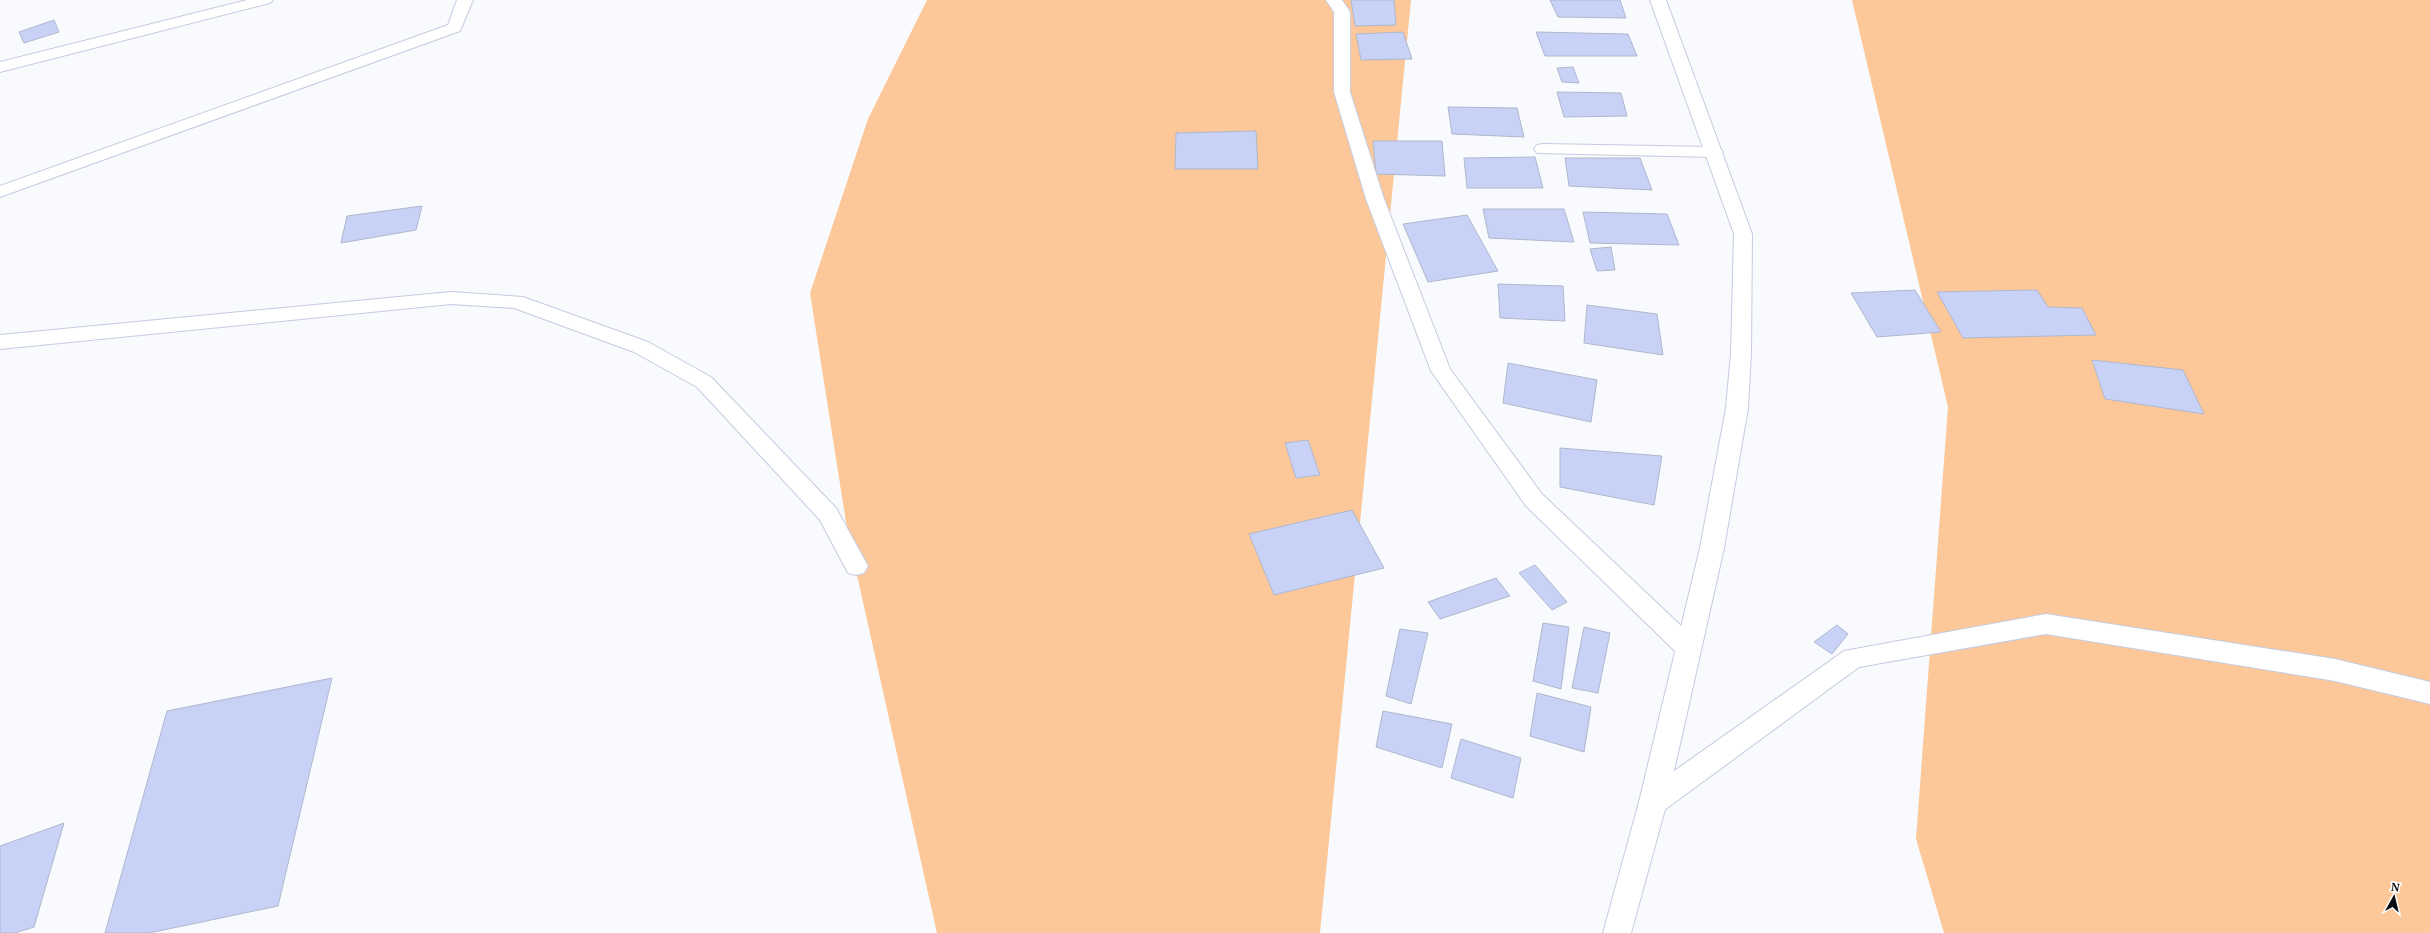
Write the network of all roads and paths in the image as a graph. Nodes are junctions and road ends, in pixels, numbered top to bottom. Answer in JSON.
{"nodes":[{"id":1,"x":265,"y":0,"type":"edge"},
{"id":2,"x":464,"y":0,"type":"edge"},
{"id":3,"x":1334,"y":0,"type":"edge"},
{"id":4,"x":1658,"y":0,"type":"edge"},
{"id":5,"x":0,"y":67,"type":"edge"},
{"id":6,"x":1543,"y":149,"type":"dead end"},
{"id":7,"x":1714,"y":152,"type":"junction"},
{"id":8,"x":0,"y":192,"type":"edge"},
{"id":9,"x":0,"y":342,"type":"edge"},
{"id":10,"x":856,"y":566,"type":"dead end"},
{"id":11,"x":1688,"y":648,"type":"junction"},
{"id":12,"x":2430,"y":693,"type":"edge"},
{"id":13,"x":1653,"y":802,"type":"junction"},
{"id":14,"x":1617,"y":933,"type":"edge"}],
"edges":[{"from":1,"to":5,"type":"street"},
{"from":2,"to":8,"type":"street"},
{"from":3,"to":11,"type":"street"},
{"from":4,"to":7,"type":"street"},
{"from":6,"to":7,"type":"street"},
{"from":7,"to":11,"type":"street"},
{"from":9,"to":10,"type":"street"},
{"from":11,"to":13,"type":"street"},
{"from":12,"to":13,"type":"street"},
{"from":13,"to":14,"type":"street"}]}
